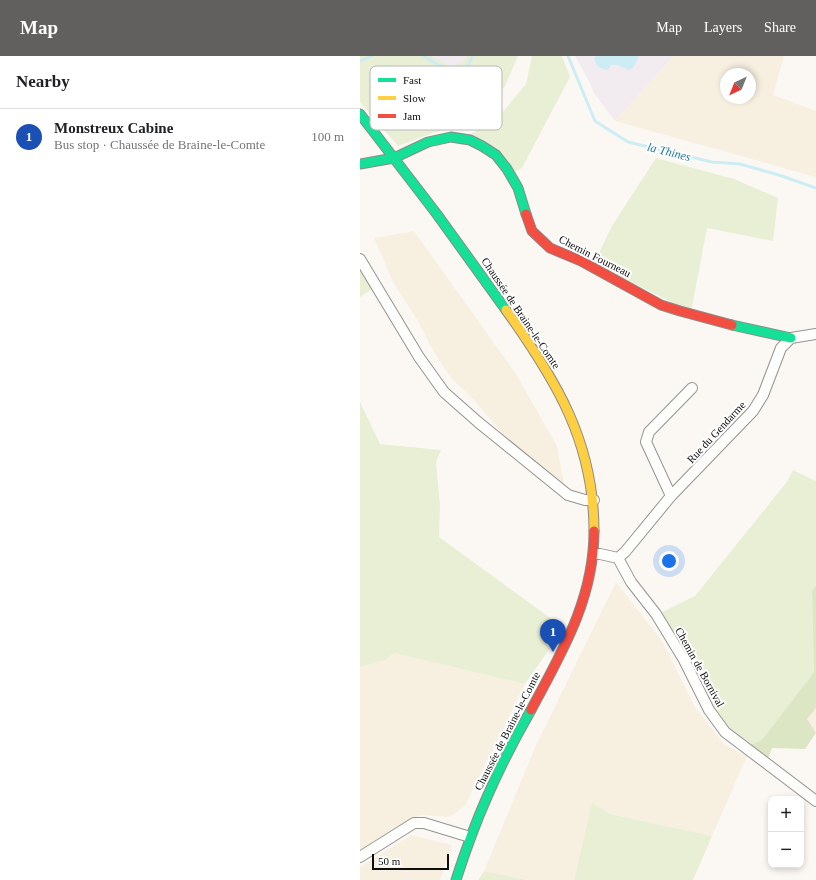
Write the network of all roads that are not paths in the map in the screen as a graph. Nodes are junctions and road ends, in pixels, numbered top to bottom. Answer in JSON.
{"nodes":[{"id":1,"x":360,"y":114,"type":"edge"},
{"id":2,"x":370,"y":127,"type":"edge"},
{"id":3,"x":372,"y":130,"type":"edge"},
{"id":4,"x":394,"y":158,"type":"junction"},
{"id":5,"x":360,"y":164,"type":"edge"},
{"id":6,"x":360,"y":259,"type":"edge"},
{"id":7,"x":816,"y":334,"type":"edge"},
{"id":8,"x":791,"y":338,"type":"junction"},
{"id":9,"x":692,"y":388,"type":"dead end"},
{"id":10,"x":671,"y":496,"type":"junction"},
{"id":11,"x":594,"y":500,"type":"junction"},
{"id":12,"x":594,"y":554,"type":"junction"},
{"id":13,"x":618,"y":558,"type":"junction"},
{"id":14,"x":816,"y":801,"type":"edge"},
{"id":15,"x":470,"y":837,"type":"junction"},
{"id":16,"x":360,"y":857,"type":"edge"},
{"id":17,"x":456,"y":880,"type":"edge"}],
"edges":[{"from":1,"to":2,"type":"main road","name":"Chaussée de Braine-le-Comte"},
{"from":3,"to":4,"type":"main road","name":"Chaussée de Braine-le-Comte"},
{"from":4,"to":5,"type":"main road"},
{"from":4,"to":8,"type":"main road","name":"Chemin Fourneau"},
{"from":4,"to":11,"type":"main road","name":"Chaussée de Braine-le-Comte"},
{"from":6,"to":11,"type":"street"},
{"from":7,"to":8,"type":"street"},
{"from":8,"to":10,"type":"street","name":"Rue du Gendarme"},
{"from":9,"to":10,"type":"street"},
{"from":10,"to":13,"type":"street","name":"Rue du Gendarme"},
{"from":11,"to":12,"type":"main road","name":"Chaussée de Braine-le-Comte"},
{"from":12,"to":13,"type":"street"},
{"from":12,"to":15,"type":"main road","name":"Chaussée de Braine-le-Comte"},
{"from":13,"to":14,"type":"street","name":"Chemin de Bornival"},
{"from":15,"to":16,"type":"street"},
{"from":15,"to":17,"type":"main road","name":"Chaussée de Braine-le-Comte"}]}
